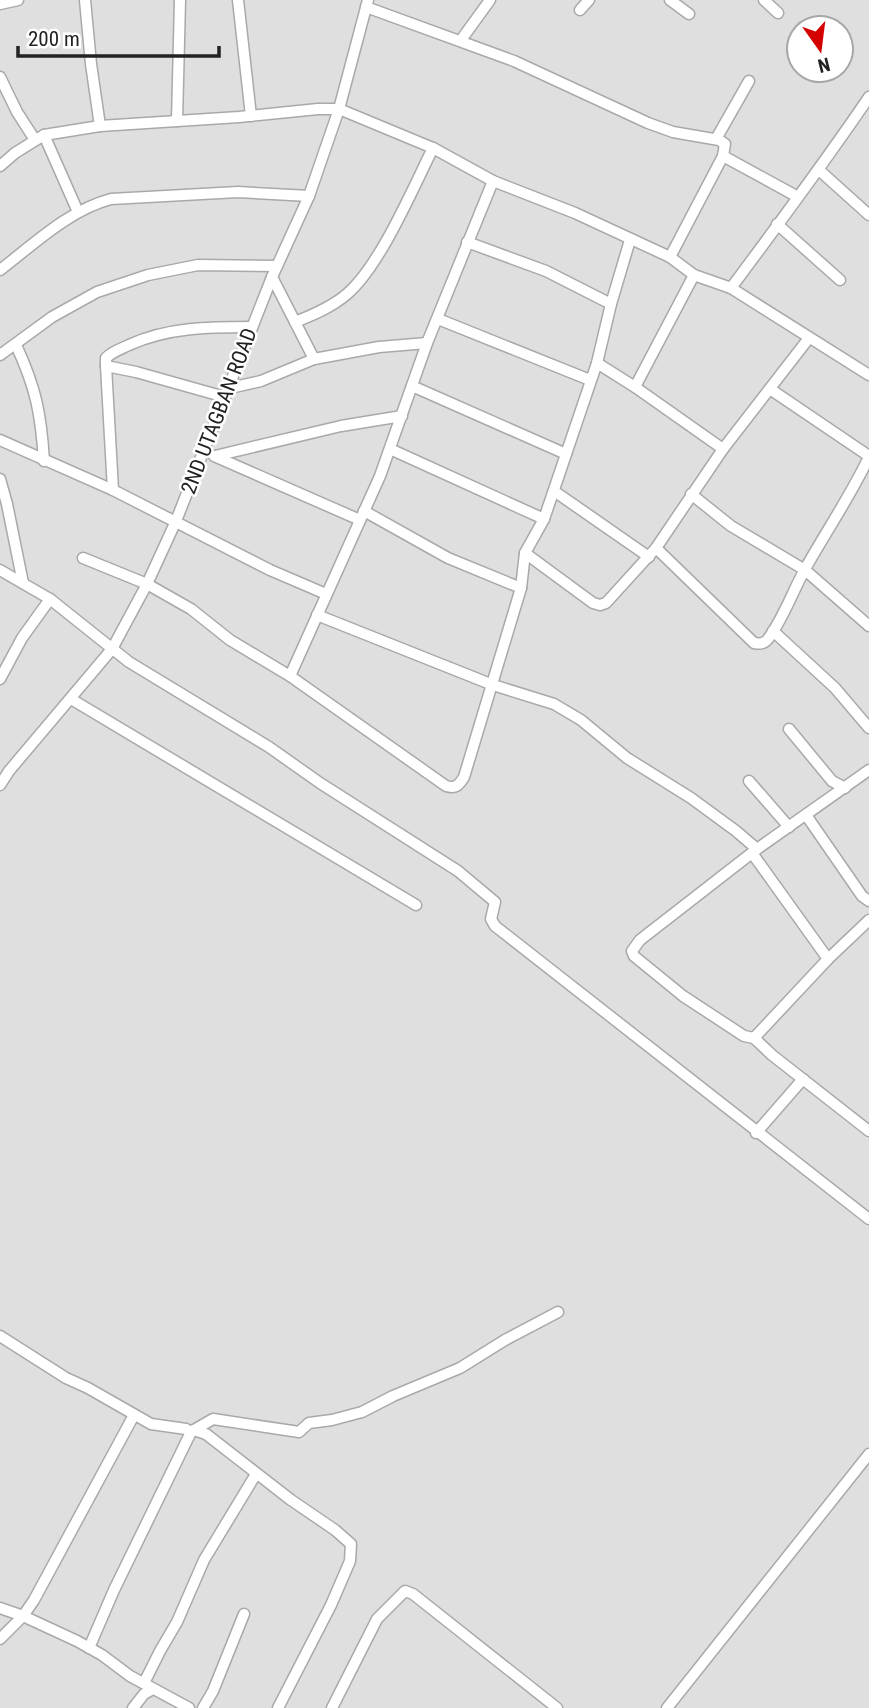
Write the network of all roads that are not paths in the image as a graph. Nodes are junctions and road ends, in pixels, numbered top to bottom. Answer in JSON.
{"nodes":[{"id":1,"x":18,"y":0,"type":"edge"},
{"id":2,"x":85,"y":0,"type":"edge"},
{"id":3,"x":180,"y":0,"type":"edge"},
{"id":4,"x":238,"y":0,"type":"edge"},
{"id":5,"x":490,"y":0,"type":"edge"},
{"id":6,"x":589,"y":0,"type":"edge"},
{"id":7,"x":670,"y":0,"type":"edge"},
{"id":8,"x":765,"y":0,"type":"edge"},
{"id":9,"x":367,"y":3,"type":"edge"},
{"id":10,"x":0,"y":4,"type":"edge"},
{"id":11,"x":579,"y":10,"type":"dead end"},
{"id":12,"x":778,"y":13,"type":"dead end"},
{"id":13,"x":689,"y":15,"type":"dead end"},
{"id":14,"x":461,"y":40,"type":"junction"},
{"id":15,"x":0,"y":77,"type":"edge"},
{"id":16,"x":749,"y":81,"type":"dead end"},
{"id":17,"x":869,"y":97,"type":"edge"},
{"id":18,"x":339,"y":109,"type":"junction"},
{"id":19,"x":251,"y":116,"type":"junction"},
{"id":20,"x":177,"y":121,"type":"junction"},
{"id":21,"x":100,"y":126,"type":"junction"},
{"id":22,"x":39,"y":137,"type":"junction"},
{"id":23,"x":716,"y":139,"type":"junction"},
{"id":24,"x":433,"y":148,"type":"junction"},
{"id":25,"x":723,"y":156,"type":"junction"},
{"id":26,"x":0,"y":166,"type":"edge"},
{"id":27,"x":819,"y":170,"type":"junction"},
{"id":28,"x":493,"y":181,"type":"junction"},
{"id":29,"x":309,"y":196,"type":"junction"},
{"id":30,"x":797,"y":197,"type":"junction"},
{"id":31,"x":78,"y":212,"type":"junction"},
{"id":32,"x":869,"y":215,"type":"edge"},
{"id":33,"x":777,"y":225,"type":"junction"},
{"id":34,"x":630,"y":240,"type":"junction"},
{"id":35,"x":467,"y":242,"type":"junction"},
{"id":36,"x":670,"y":257,"type":"junction"},
{"id":37,"x":277,"y":266,"type":"junction"},
{"id":38,"x":0,"y":270,"type":"edge"},
{"id":39,"x":694,"y":275,"type":"junction"},
{"id":40,"x":272,"y":277,"type":"junction"},
{"id":41,"x":840,"y":280,"type":"dead end"},
{"id":42,"x":731,"y":288,"type":"junction"},
{"id":43,"x":611,"y":304,"type":"junction"},
{"id":44,"x":438,"y":319,"type":"junction"},
{"id":45,"x":295,"y":322,"type":"junction"},
{"id":46,"x":252,"y":327,"type":"junction"},
{"id":47,"x":809,"y":338,"type":"junction"},
{"id":48,"x":426,"y":343,"type":"junction"},
{"id":49,"x":16,"y":345,"type":"junction"},
{"id":50,"x":0,"y":355,"type":"edge"},
{"id":51,"x":314,"y":359,"type":"junction"},
{"id":52,"x":597,"y":363,"type":"junction"},
{"id":53,"x":106,"y":366,"type":"junction"},
{"id":54,"x":869,"y":375,"type":"edge"},
{"id":55,"x":590,"y":380,"type":"junction"},
{"id":56,"x":412,"y":386,"type":"junction"},
{"id":57,"x":635,"y":387,"type":"junction"},
{"id":58,"x":770,"y":389,"type":"junction"},
{"id":59,"x":228,"y":393,"type":"junction"},
{"id":60,"x":402,"y":416,"type":"junction"},
{"id":61,"x":0,"y":440,"type":"edge"},
{"id":62,"x":390,"y":449,"type":"junction"},
{"id":63,"x":723,"y":449,"type":"junction"},
{"id":64,"x":204,"y":451,"type":"junction"},
{"id":65,"x":566,"y":454,"type":"junction"},
{"id":66,"x":215,"y":456,"type":"junction"},
{"id":67,"x":869,"y":456,"type":"edge"},
{"id":68,"x":44,"y":461,"type":"junction"},
{"id":69,"x":0,"y":479,"type":"edge"},
{"id":70,"x":113,"y":490,"type":"junction"},
{"id":71,"x":554,"y":491,"type":"junction"},
{"id":72,"x":691,"y":495,"type":"junction"},
{"id":73,"x":362,"y":515,"type":"junction"},
{"id":74,"x":544,"y":519,"type":"junction"},
{"id":75,"x":176,"y":521,"type":"junction"},
{"id":76,"x":656,"y":548,"type":"junction"},
{"id":77,"x":524,"y":552,"type":"junction"},
{"id":78,"x":649,"y":557,"type":"junction"},
{"id":79,"x":83,"y":558,"type":"dead end"},
{"id":80,"x":0,"y":570,"type":"edge"},
{"id":81,"x":805,"y":570,"type":"junction"},
{"id":82,"x":23,"y":583,"type":"junction"},
{"id":83,"x":146,"y":584,"type":"junction"},
{"id":84,"x":521,"y":588,"type":"junction"},
{"id":85,"x":326,"y":594,"type":"junction"},
{"id":86,"x":50,"y":600,"type":"junction"},
{"id":87,"x":317,"y":615,"type":"junction"},
{"id":88,"x":869,"y":626,"type":"edge"},
{"id":89,"x":773,"y":631,"type":"junction"},
{"id":90,"x":112,"y":649,"type":"junction"},
{"id":91,"x":290,"y":676,"type":"junction"},
{"id":92,"x":0,"y":679,"type":"edge"},
{"id":93,"x":493,"y":685,"type":"junction"},
{"id":94,"x":71,"y":699,"type":"junction"},
{"id":95,"x":869,"y":728,"type":"edge"},
{"id":96,"x":789,"y":729,"type":"dead end"},
{"id":97,"x":865,"y":773,"type":"edge"},
{"id":98,"x":750,"y":781,"type":"dead end"},
{"id":99,"x":0,"y":785,"type":"edge"},
{"id":100,"x":869,"y":785,"type":"edge"},
{"id":101,"x":845,"y":788,"type":"junction"},
{"id":102,"x":806,"y":815,"type":"junction"},
{"id":103,"x":789,"y":827,"type":"junction"},
{"id":104,"x":755,"y":851,"type":"junction"},
{"id":105,"x":869,"y":901,"type":"edge"},
{"id":106,"x":416,"y":905,"type":"dead end"},
{"id":107,"x":869,"y":920,"type":"edge"},
{"id":108,"x":828,"y":959,"type":"junction"},
{"id":109,"x":754,"y":1038,"type":"junction"},
{"id":110,"x":803,"y":1079,"type":"junction"},
{"id":111,"x":869,"y":1131,"type":"edge"},
{"id":112,"x":756,"y":1133,"type":"junction"},
{"id":113,"x":869,"y":1219,"type":"edge"},
{"id":114,"x":558,"y":1311,"type":"dead end"},
{"id":115,"x":0,"y":1336,"type":"edge"},
{"id":116,"x":134,"y":1415,"type":"junction"},
{"id":117,"x":193,"y":1431,"type":"junction"},
{"id":118,"x":869,"y":1454,"type":"edge"},
{"id":119,"x":256,"y":1474,"type":"junction"},
{"id":120,"x":0,"y":1608,"type":"edge"},
{"id":121,"x":244,"y":1614,"type":"dead end"},
{"id":122,"x":23,"y":1616,"type":"junction"},
{"id":123,"x":0,"y":1639,"type":"edge"},
{"id":124,"x":89,"y":1648,"type":"junction"},
{"id":125,"x":148,"y":1686,"type":"junction"},
{"id":126,"x":133,"y":1708,"type":"edge"},
{"id":127,"x":189,"y":1708,"type":"edge"},
{"id":128,"x":202,"y":1708,"type":"edge"},
{"id":129,"x":278,"y":1708,"type":"edge"},
{"id":130,"x":332,"y":1708,"type":"edge"},
{"id":131,"x":557,"y":1708,"type":"edge"},
{"id":132,"x":667,"y":1708,"type":"edge"}],
"edges":[{"from":1,"to":10,"type":"street"},
{"from":2,"to":21,"type":"street"},
{"from":3,"to":20,"type":"street"},
{"from":4,"to":19,"type":"street"},
{"from":5,"to":14,"type":"street"},
{"from":6,"to":11,"type":"street"},
{"from":7,"to":13,"type":"street"},
{"from":8,"to":12,"type":"street"},
{"from":9,"to":14,"type":"street"},
{"from":9,"to":18,"type":"street","name":"2ND UTAGBAN ROAD"},
{"from":14,"to":23,"type":"street"},
{"from":15,"to":22,"type":"street"},
{"from":16,"to":23,"type":"street"},
{"from":17,"to":27,"type":"street"},
{"from":18,"to":19,"type":"street"},
{"from":18,"to":24,"type":"street"},
{"from":18,"to":29,"type":"street","name":"2ND UTAGBAN ROAD"},
{"from":19,"to":20,"type":"street"},
{"from":20,"to":21,"type":"street"},
{"from":21,"to":22,"type":"street"},
{"from":22,"to":26,"type":"street"},
{"from":22,"to":31,"type":"street"},
{"from":23,"to":25,"type":"street"},
{"from":24,"to":28,"type":"street"},
{"from":24,"to":45,"type":"street"},
{"from":25,"to":30,"type":"street"},
{"from":25,"to":36,"type":"street"},
{"from":27,"to":30,"type":"street"},
{"from":27,"to":32,"type":"street"},
{"from":28,"to":34,"type":"street"},
{"from":28,"to":35,"type":"street"},
{"from":29,"to":31,"type":"street"},
{"from":29,"to":37,"type":"street","name":"2ND UTAGBAN ROAD"},
{"from":30,"to":33,"type":"street"},
{"from":31,"to":38,"type":"street"},
{"from":33,"to":41,"type":"street"},
{"from":33,"to":42,"type":"street"},
{"from":34,"to":36,"type":"street"},
{"from":34,"to":43,"type":"street"},
{"from":35,"to":43,"type":"street"},
{"from":35,"to":44,"type":"street"},
{"from":36,"to":39,"type":"street"},
{"from":37,"to":40,"type":"street","name":"2ND UTAGBAN ROAD"},
{"from":37,"to":49,"type":"street"},
{"from":39,"to":42,"type":"street"},
{"from":39,"to":57,"type":"street"},
{"from":40,"to":45,"type":"street"},
{"from":40,"to":46,"type":"street","name":"2ND UTAGBAN ROAD"},
{"from":42,"to":47,"type":"street"},
{"from":43,"to":52,"type":"street"},
{"from":44,"to":48,"type":"street"},
{"from":44,"to":55,"type":"street"},
{"from":45,"to":51,"type":"street"},
{"from":46,"to":53,"type":"street"},
{"from":46,"to":59,"type":"street","name":"2ND UTAGBAN ROAD"},
{"from":47,"to":54,"type":"street"},
{"from":47,"to":58,"type":"street"},
{"from":48,"to":51,"type":"street"},
{"from":48,"to":56,"type":"street"},
{"from":49,"to":50,"type":"street"},
{"from":49,"to":68,"type":"street"},
{"from":51,"to":59,"type":"street"},
{"from":52,"to":55,"type":"street"},
{"from":52,"to":57,"type":"street"},
{"from":53,"to":59,"type":"street"},
{"from":53,"to":70,"type":"street"},
{"from":55,"to":65,"type":"street"},
{"from":56,"to":60,"type":"street"},
{"from":56,"to":65,"type":"street"},
{"from":57,"to":63,"type":"street"},
{"from":58,"to":63,"type":"street"},
{"from":58,"to":67,"type":"street"},
{"from":59,"to":64,"type":"street","name":"2ND UTAGBAN ROAD"},
{"from":60,"to":62,"type":"street"},
{"from":60,"to":66,"type":"street"},
{"from":61,"to":68,"type":"street"},
{"from":62,"to":73,"type":"street"},
{"from":62,"to":74,"type":"street"},
{"from":63,"to":72,"type":"street"},
{"from":64,"to":66,"type":"street"},
{"from":64,"to":75,"type":"street","name":"2ND UTAGBAN ROAD"},
{"from":65,"to":71,"type":"street"},
{"from":66,"to":73,"type":"street"},
{"from":67,"to":81,"type":"street"},
{"from":68,"to":70,"type":"street"},
{"from":69,"to":82,"type":"street"},
{"from":70,"to":75,"type":"street"},
{"from":71,"to":74,"type":"street"},
{"from":71,"to":78,"type":"street"},
{"from":72,"to":76,"type":"street"},
{"from":72,"to":81,"type":"street"},
{"from":73,"to":84,"type":"street"},
{"from":73,"to":85,"type":"street"},
{"from":74,"to":77,"type":"street"},
{"from":75,"to":83,"type":"street","name":"2ND UTAGBAN ROAD"},
{"from":75,"to":85,"type":"street"},
{"from":76,"to":78,"type":"street"},
{"from":76,"to":89,"type":"street"},
{"from":77,"to":78,"type":"street"},
{"from":77,"to":84,"type":"street"},
{"from":79,"to":83,"type":"street"},
{"from":80,"to":82,"type":"street"},
{"from":81,"to":88,"type":"street"},
{"from":81,"to":89,"type":"street"},
{"from":82,"to":86,"type":"street"},
{"from":83,"to":90,"type":"street","name":"2ND UTAGBAN ROAD"},
{"from":83,"to":91,"type":"street"},
{"from":84,"to":93,"type":"street"},
{"from":85,"to":87,"type":"street"},
{"from":86,"to":90,"type":"street"},
{"from":86,"to":92,"type":"street"},
{"from":87,"to":91,"type":"street"},
{"from":87,"to":93,"type":"street"},
{"from":89,"to":95,"type":"street"},
{"from":90,"to":94,"type":"street","name":"2ND UTAGBAN ROAD"},
{"from":90,"to":112,"type":"street"},
{"from":91,"to":93,"type":"street"},
{"from":93,"to":104,"type":"street"},
{"from":94,"to":99,"type":"street","name":"2ND UTAGBAN ROAD"},
{"from":94,"to":106,"type":"street"},
{"from":96,"to":101,"type":"street"},
{"from":97,"to":100,"type":"street"},
{"from":97,"to":101,"type":"street"},
{"from":98,"to":103,"type":"street"},
{"from":101,"to":102,"type":"street"},
{"from":102,"to":103,"type":"street"},
{"from":102,"to":105,"type":"street"},
{"from":103,"to":104,"type":"street"},
{"from":104,"to":108,"type":"street"},
{"from":104,"to":109,"type":"street"},
{"from":107,"to":108,"type":"street"},
{"from":108,"to":109,"type":"street"},
{"from":109,"to":110,"type":"street"},
{"from":110,"to":111,"type":"street"},
{"from":110,"to":112,"type":"street"},
{"from":112,"to":113,"type":"street"},
{"from":114,"to":117,"type":"street"},
{"from":115,"to":116,"type":"street"},
{"from":116,"to":117,"type":"street"},
{"from":116,"to":122,"type":"street"},
{"from":117,"to":119,"type":"street"},
{"from":117,"to":124,"type":"street"},
{"from":118,"to":132,"type":"street"},
{"from":119,"to":125,"type":"street"},
{"from":119,"to":129,"type":"street"},
{"from":120,"to":122,"type":"street"},
{"from":121,"to":128,"type":"street"},
{"from":122,"to":123,"type":"street"},
{"from":122,"to":124,"type":"street"},
{"from":124,"to":125,"type":"street"},
{"from":125,"to":126,"type":"street"},
{"from":125,"to":127,"type":"street"},
{"from":130,"to":131,"type":"street"}]}
